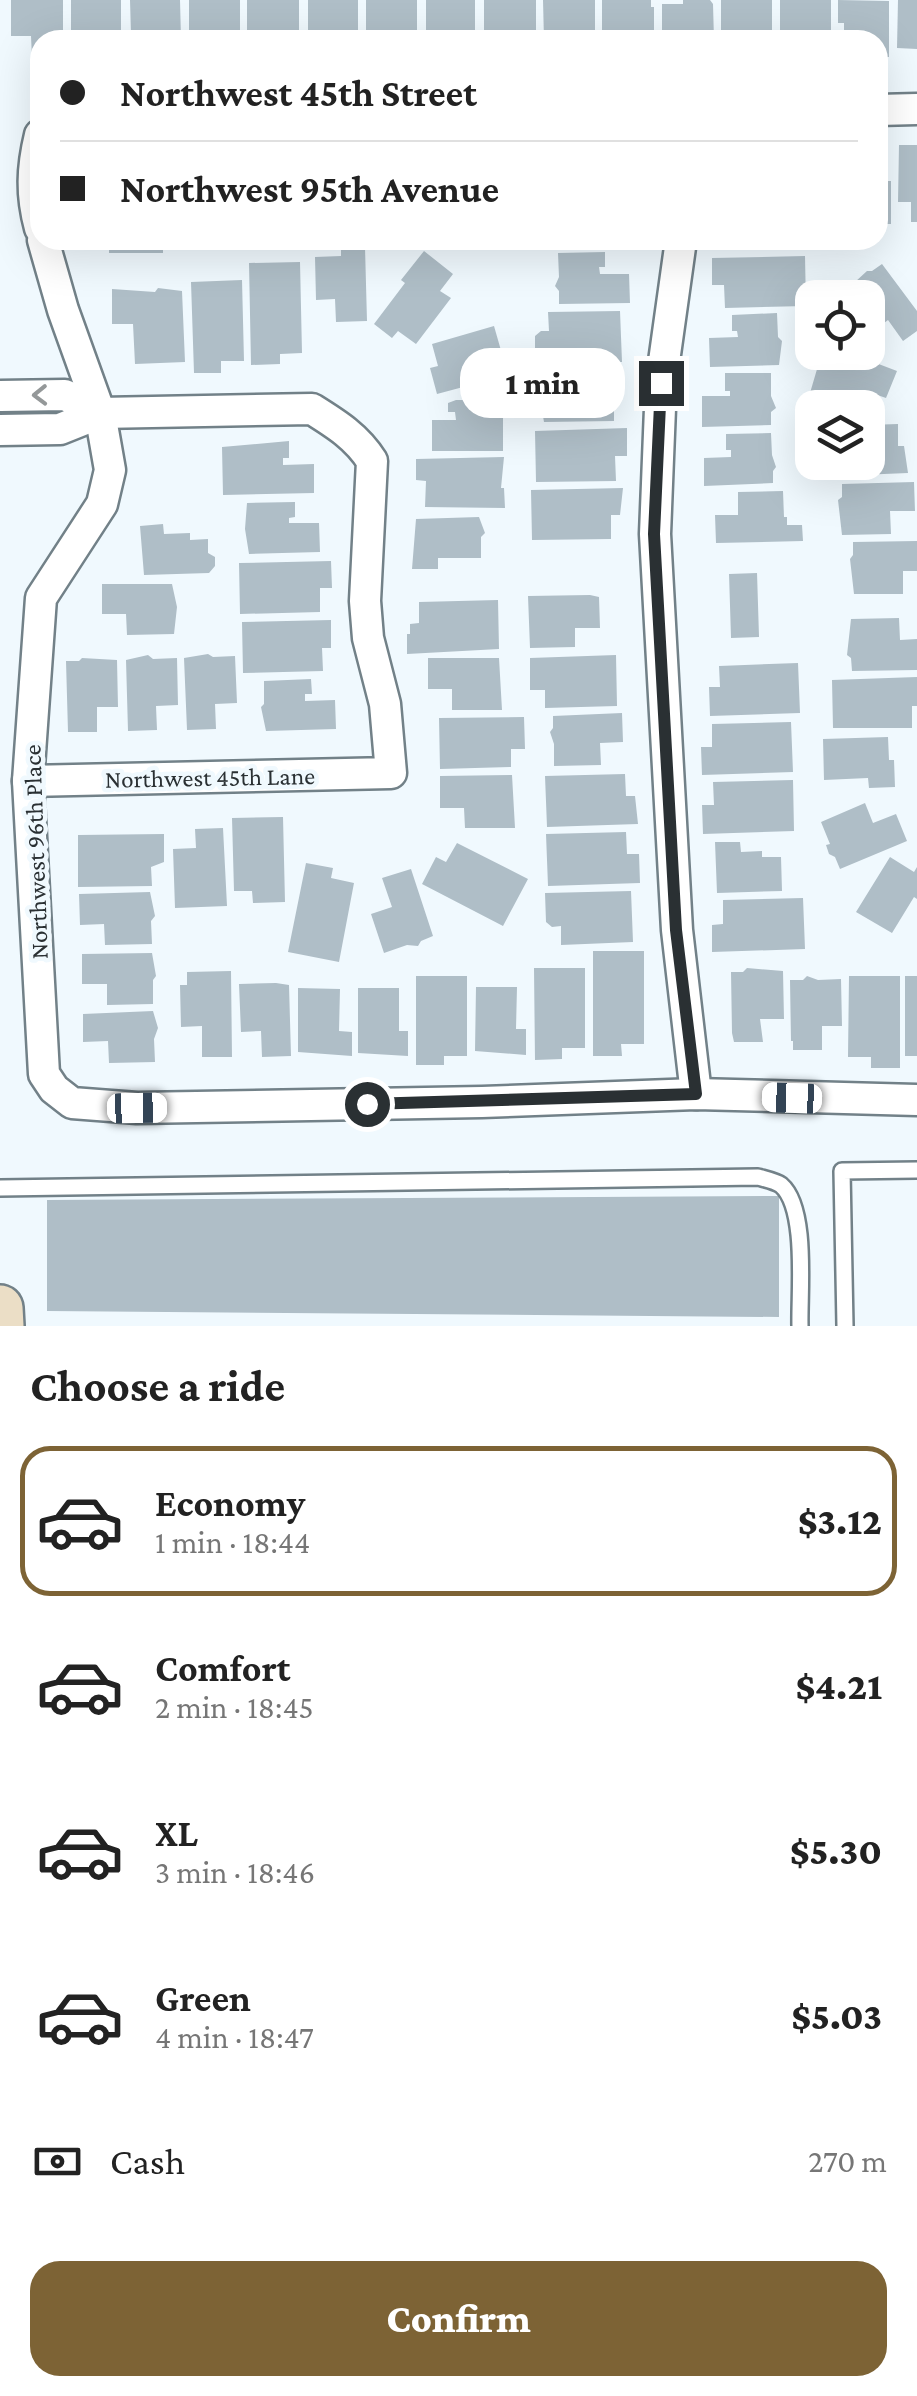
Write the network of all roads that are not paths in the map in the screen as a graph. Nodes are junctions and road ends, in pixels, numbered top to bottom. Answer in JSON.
{"nodes":[{"id":1,"x":917,"y":109,"type":"edge"},
{"id":2,"x":888,"y":110,"type":"edge"},
{"id":3,"x":47,"y":250,"type":"edge"},
{"id":4,"x":680,"y":250,"type":"edge"},
{"id":5,"x":0,"y":396,"type":"edge"},
{"id":6,"x":100,"y":413,"type":"junction"},
{"id":7,"x":0,"y":430,"type":"edge"},
{"id":8,"x":28,"y":780,"type":"junction"},
{"id":9,"x":696,"y":1094,"type":"junction"},
{"id":10,"x":917,"y":1100,"type":"edge"},
{"id":11,"x":917,"y":1170,"type":"edge"},
{"id":12,"x":0,"y":1188,"type":"edge"},
{"id":13,"x":0,"y":1308,"type":"edge"},
{"id":14,"x":0,"y":1326,"type":"edge"},
{"id":15,"x":800,"y":1326,"type":"edge"},
{"id":16,"x":845,"y":1326,"type":"edge"}],
"edges":[{"from":1,"to":2,"type":"street"},
{"from":3,"to":6,"type":"street","name":"Northwest 96th Place"},
{"from":4,"to":9,"type":"street"},
{"from":6,"to":5,"type":"street","one_way":true},
{"from":6,"to":7,"type":"street"},
{"from":6,"to":8,"type":"street","name":"Northwest 96th Place"},
{"from":6,"to":8,"type":"street","name":"Northwest 45th Lane"},
{"from":8,"to":9,"type":"street","name":"Northwest 96th Place"},
{"from":9,"to":10,"type":"street"},
{"from":11,"to":16,"type":"lane"},
{"from":12,"to":15,"type":"lane"},
{"from":13,"to":14,"type":"street"}]}
